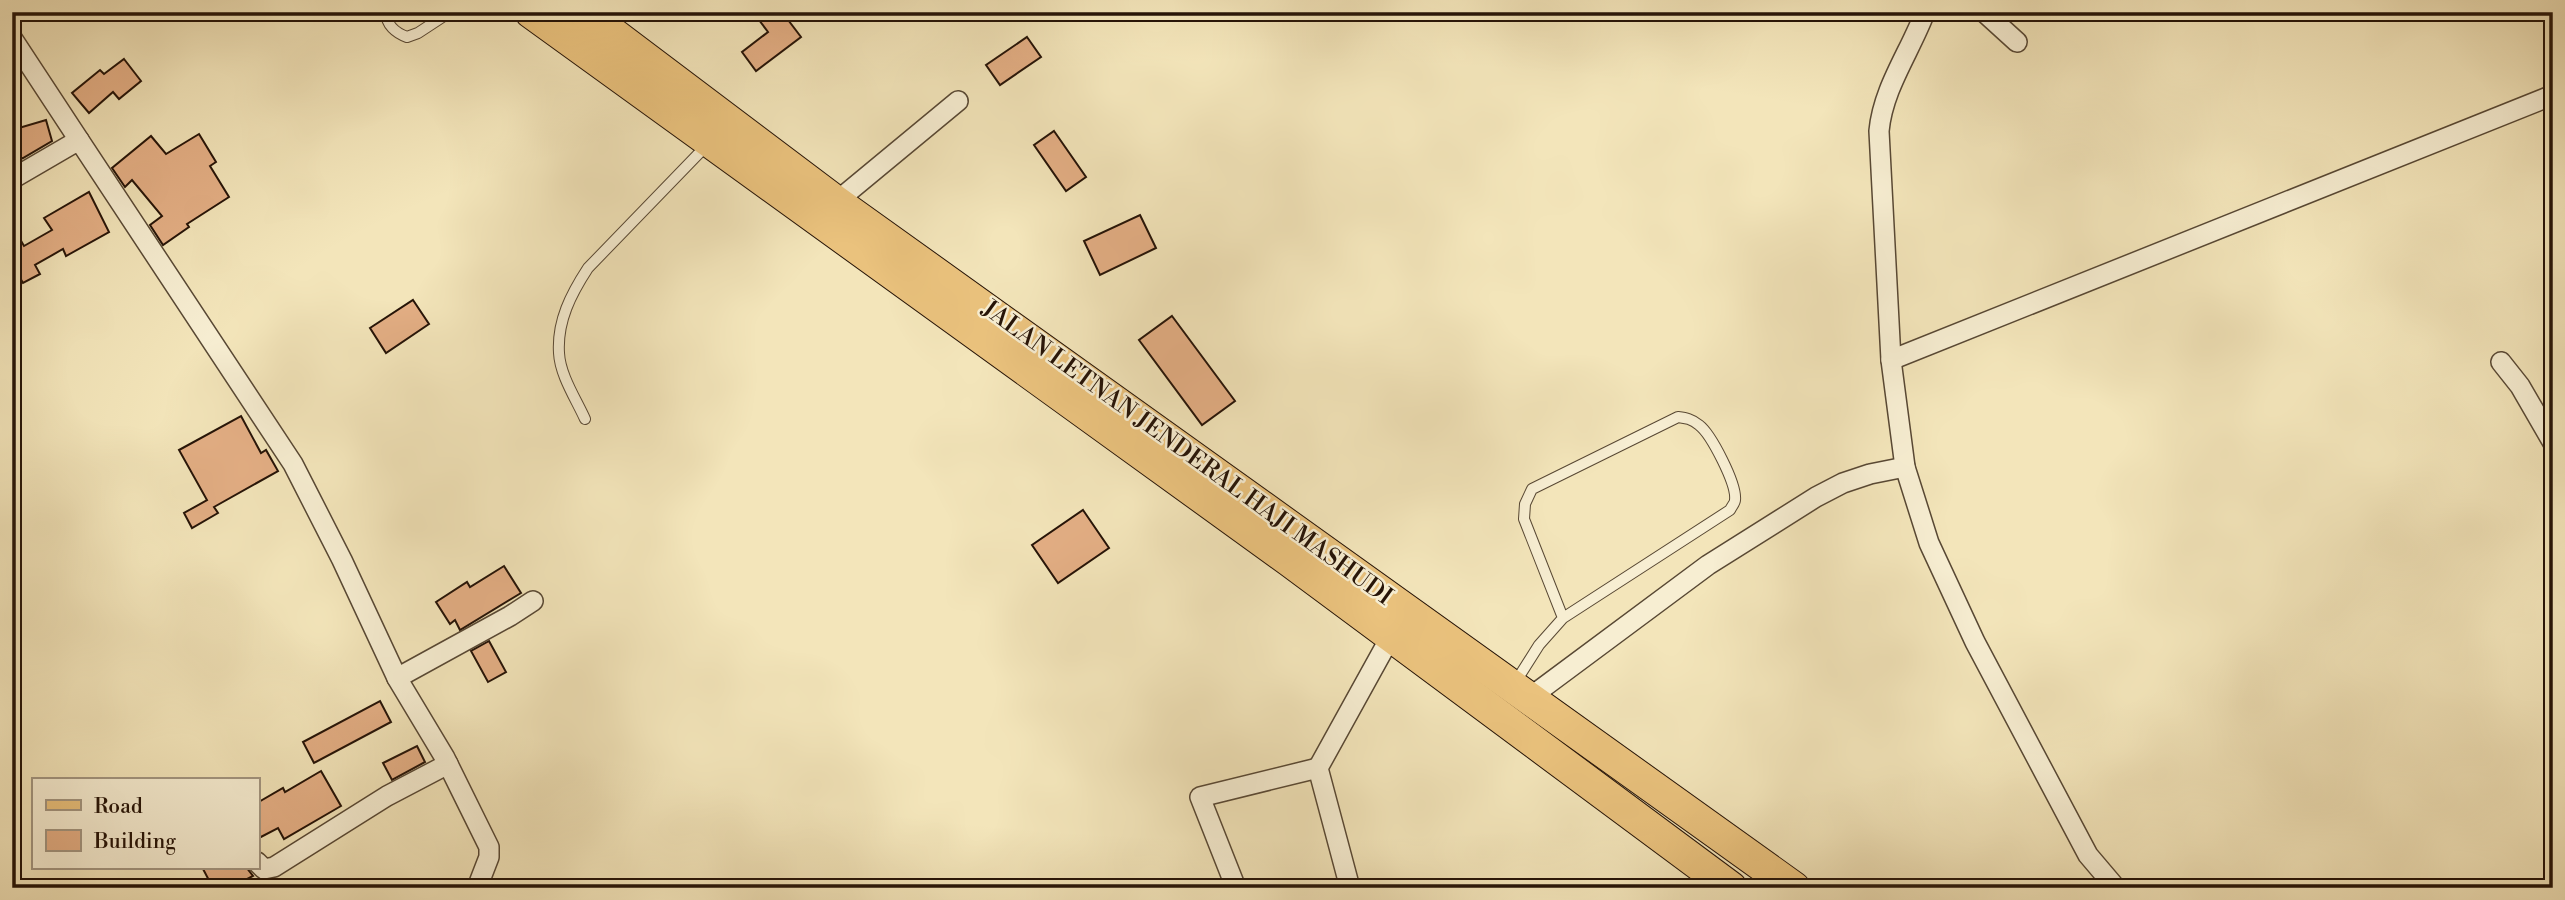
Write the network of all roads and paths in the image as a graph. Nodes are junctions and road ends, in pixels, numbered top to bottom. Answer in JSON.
{"nodes":[{"id":1,"x":386,"y":12,"type":"edge"},
{"id":2,"x":450,"y":12,"type":"edge"},
{"id":3,"x":584,"y":12,"type":"edge"},
{"id":4,"x":1925,"y":12,"type":"edge"},
{"id":5,"x":1984,"y":12,"type":"edge"},
{"id":6,"x":535,"y":14,"type":"edge"},
{"id":7,"x":12,"y":38,"type":"edge"},
{"id":8,"x":2017,"y":43,"type":"dead end"},
{"id":9,"x":2553,"y":95,"type":"edge"},
{"id":10,"x":958,"y":101,"type":"dead end"},
{"id":11,"x":79,"y":140,"type":"junction"},
{"id":12,"x":710,"y":142,"type":"junction"},
{"id":13,"x":12,"y":179,"type":"edge"},
{"id":14,"x":836,"y":202,"type":"junction"},
{"id":15,"x":1892,"y":360,"type":"junction"},
{"id":16,"x":2501,"y":362,"type":"dead end"},
{"id":17,"x":585,"y":419,"type":"dead end"},
{"id":18,"x":2553,"y":443,"type":"edge"},
{"id":19,"x":1905,"y":467,"type":"junction"},
{"id":20,"x":533,"y":601,"type":"dead end"},
{"id":21,"x":1563,"y":618,"type":"junction"},
{"id":22,"x":1391,"y":636,"type":"junction"},
{"id":23,"x":397,"y":678,"type":"junction"},
{"id":24,"x":1508,"y":699,"type":"junction"},
{"id":25,"x":448,"y":764,"type":"junction"},
{"id":26,"x":1318,"y":768,"type":"junction"},
{"id":27,"x":259,"y":864,"type":"edge"},
{"id":28,"x":477,"y":888,"type":"edge"},
{"id":29,"x":1236,"y":888,"type":"edge"},
{"id":30,"x":1350,"y":888,"type":"edge"},
{"id":31,"x":1731,"y":888,"type":"edge"},
{"id":32,"x":1794,"y":888,"type":"edge"},
{"id":33,"x":2116,"y":888,"type":"edge"}],
"edges":[{"from":1,"to":2,"type":"lane"},
{"from":3,"to":14,"type":"main road","name":"JALAN LETNAN JENDERAL HAJI MASHUDI"},
{"from":4,"to":15,"type":"street"},
{"from":5,"to":8,"type":"street"},
{"from":6,"to":12,"type":"main road","name":"JALAN LETNAN JENDERAL HAJI MASHUDI"},
{"from":7,"to":11,"type":"street"},
{"from":9,"to":15,"type":"street"},
{"from":10,"to":14,"type":"street"},
{"from":11,"to":13,"type":"street"},
{"from":11,"to":23,"type":"street"},
{"from":12,"to":17,"type":"lane"},
{"from":12,"to":22,"type":"main road","name":"JALAN LETNAN JENDERAL HAJI MASHUDI"},
{"from":14,"to":24,"type":"main road","name":"JALAN LETNAN JENDERAL HAJI MASHUDI"},
{"from":15,"to":19,"type":"street"},
{"from":16,"to":18,"type":"street"},
{"from":19,"to":24,"type":"street"},
{"from":19,"to":33,"type":"street"},
{"from":20,"to":23,"type":"street"},
{"from":21,"to":21,"type":"lane"},
{"from":21,"to":24,"type":"lane"},
{"from":22,"to":24,"type":"main road","name":"JALAN LETNAN JENDERAL HAJI MASHUDI"},
{"from":22,"to":26,"type":"street"},
{"from":23,"to":25,"type":"street"},
{"from":24,"to":31,"type":"main road","name":"JALAN LETNAN JENDERAL HAJI MASHUDI"},
{"from":24,"to":32,"type":"main road","name":"JALAN LETNAN JENDERAL HAJI MASHUDI"},
{"from":25,"to":27,"type":"street"},
{"from":25,"to":28,"type":"street"},
{"from":26,"to":29,"type":"street"},
{"from":26,"to":30,"type":"street"}]}
